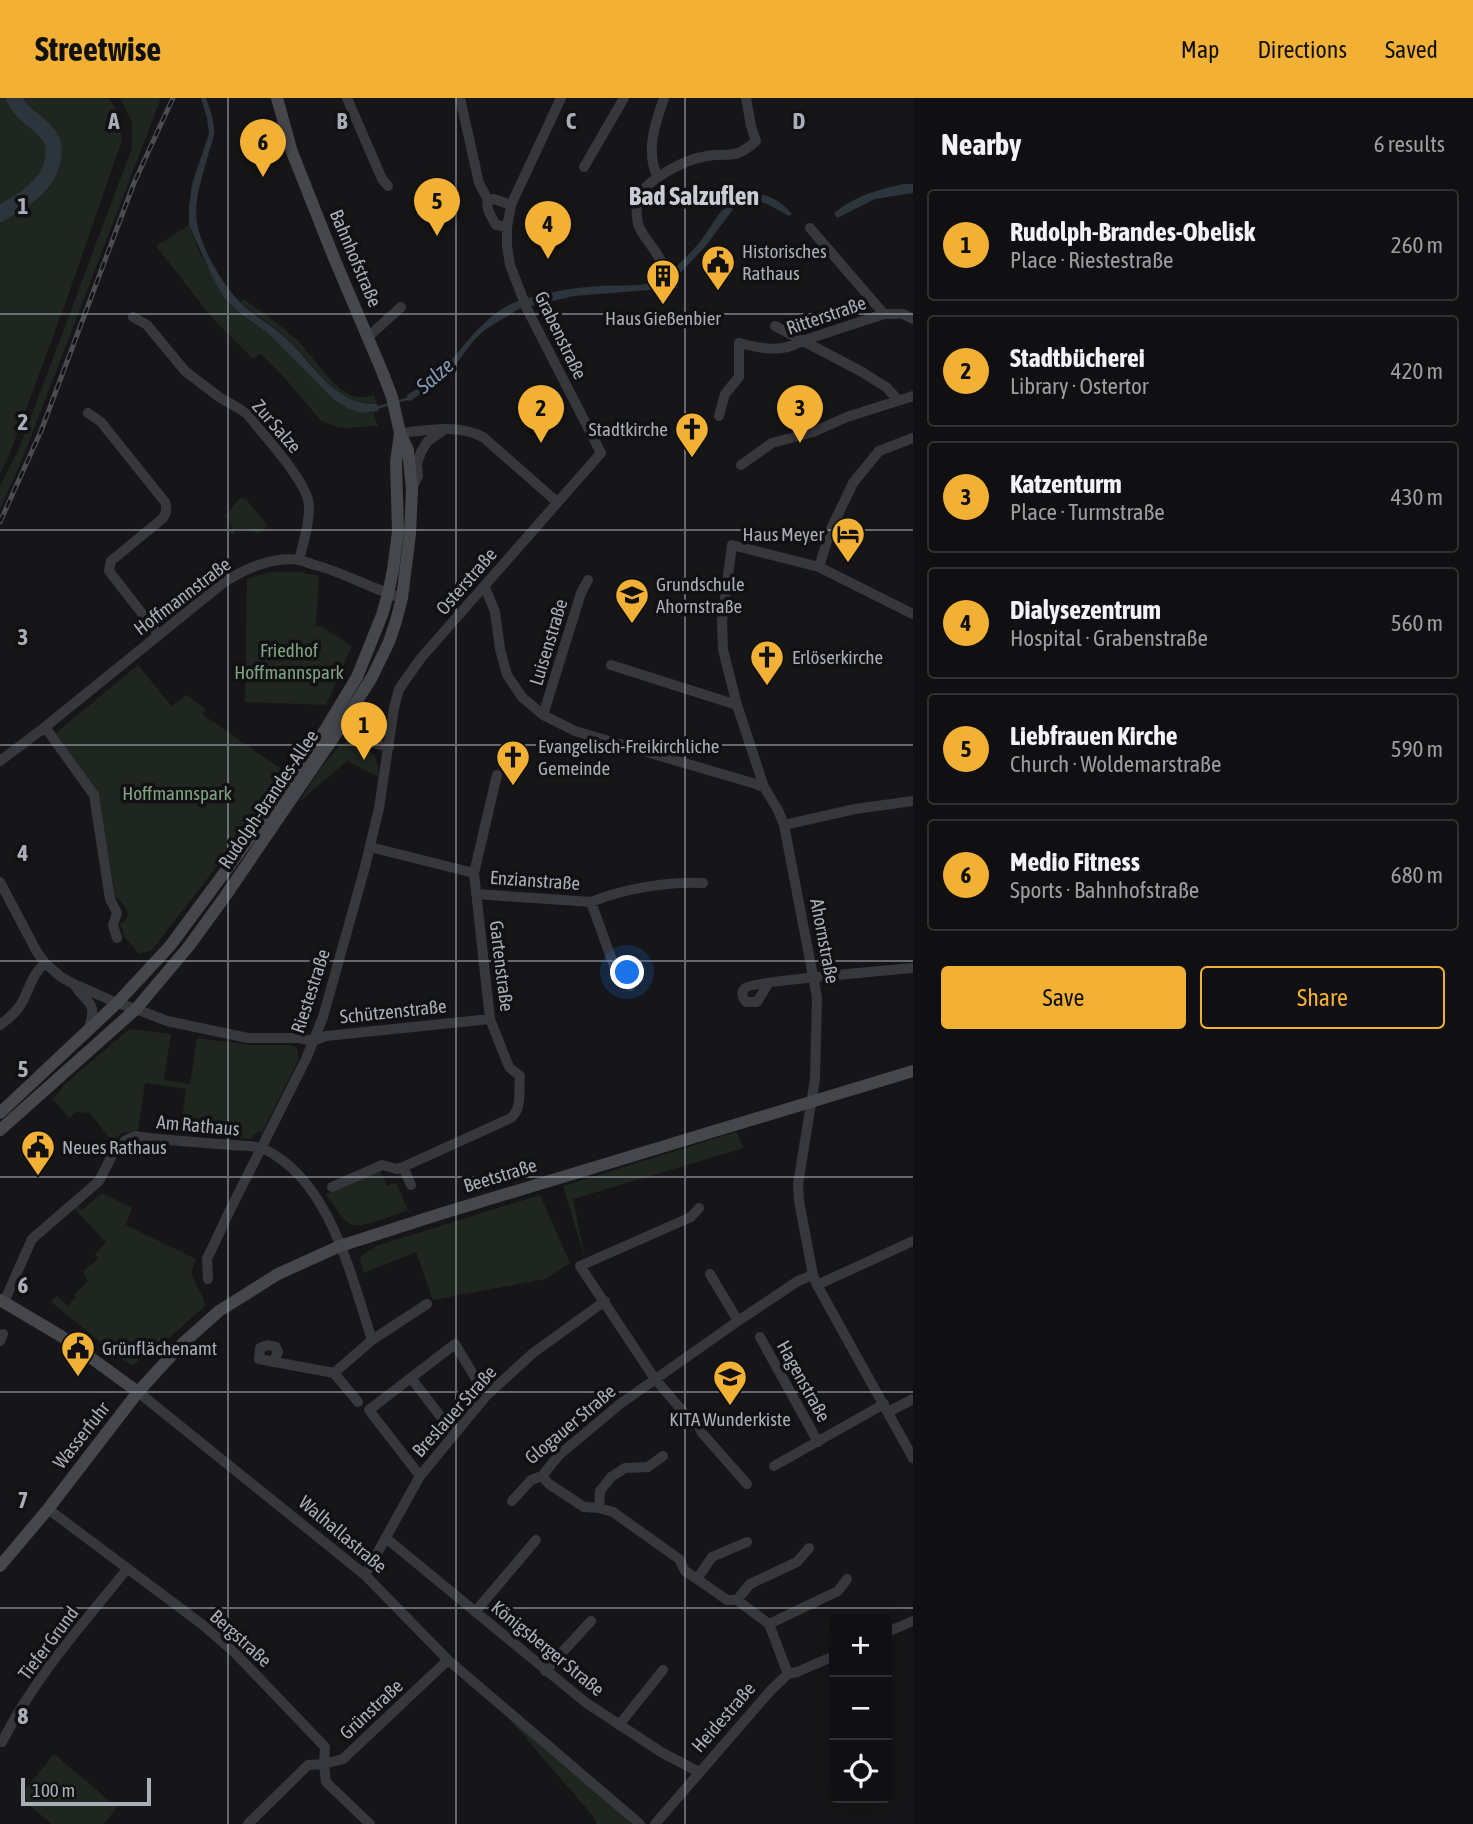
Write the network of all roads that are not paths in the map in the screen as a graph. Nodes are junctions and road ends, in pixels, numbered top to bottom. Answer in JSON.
{"nodes":[{"id":1,"x":277,"y":98,"type":"edge"},
{"id":2,"x":347,"y":98,"type":"edge"},
{"id":3,"x":460,"y":98,"type":"edge"},
{"id":4,"x":561,"y":98,"type":"edge"},
{"id":5,"x":624,"y":98,"type":"edge"},
{"id":6,"x":664,"y":98,"type":"edge"},
{"id":7,"x":746,"y":98,"type":"edge"},
{"id":8,"x":584,"y":167,"type":"dead end"},
{"id":9,"x":658,"y":178,"type":"junction"},
{"id":10,"x":388,"y":186,"type":"dead end"},
{"id":11,"x":488,"y":200,"type":"junction"},
{"id":12,"x":510,"y":205,"type":"junction"},
{"id":13,"x":507,"y":227,"type":"junction"},
{"id":14,"x":810,"y":228,"type":"dead end"},
{"id":15,"x":673,"y":285,"type":"dead end"},
{"id":16,"x":913,"y":306,"type":"edge"},
{"id":17,"x":401,"y":307,"type":"dead end"},
{"id":18,"x":884,"y":314,"type":"junction"},
{"id":19,"x":133,"y":317,"type":"dead end"},
{"id":20,"x":908,"y":317,"type":"edge"},
{"id":21,"x":775,"y":326,"type":"dead end"},
{"id":22,"x":368,"y":337,"type":"junction"},
{"id":23,"x":802,"y":341,"type":"junction"},
{"id":24,"x":913,"y":396,"type":"edge"},
{"id":25,"x":898,"y":400,"type":"junction"},
{"id":26,"x":88,"y":413,"type":"dead end"},
{"id":27,"x":719,"y":416,"type":"dead end"},
{"id":28,"x":446,"y":429,"type":"junction"},
{"id":29,"x":400,"y":433,"type":"junction"},
{"id":30,"x":913,"y":438,"type":"edge"},
{"id":31,"x":601,"y":453,"type":"joint"},
{"id":32,"x":741,"y":465,"type":"dead end"},
{"id":33,"x":412,"y":489,"type":"junction"},
{"id":34,"x":558,"y":502,"type":"junction"},
{"id":35,"x":299,"y":560,"type":"junction"},
{"id":36,"x":819,"y":567,"type":"junction"},
{"id":37,"x":588,"y":580,"type":"dead end"},
{"id":38,"x":485,"y":587,"type":"junction"},
{"id":39,"x":388,"y":594,"type":"junction"},
{"id":40,"x":402,"y":598,"type":"junction"},
{"id":41,"x":913,"y":614,"type":"edge"},
{"id":42,"x":158,"y":634,"type":"junction"},
{"id":43,"x":611,"y":665,"type":"dead end"},
{"id":44,"x":737,"y":705,"type":"junction"},
{"id":45,"x":543,"y":715,"type":"junction"},
{"id":46,"x":342,"y":724,"type":"junction"},
{"id":47,"x":44,"y":727,"type":"junction"},
{"id":48,"x":389,"y":747,"type":"junction"},
{"id":49,"x":0,"y":761,"type":"edge"},
{"id":50,"x":498,"y":775,"type":"dead end"},
{"id":51,"x":764,"y":787,"type":"junction"},
{"id":52,"x":913,"y":801,"type":"edge"},
{"id":53,"x":784,"y":825,"type":"junction"},
{"id":54,"x":370,"y":847,"type":"junction"},
{"id":55,"x":474,"y":873,"type":"junction"},
{"id":56,"x":0,"y":882,"type":"edge"},
{"id":57,"x":703,"y":883,"type":"dead end"},
{"id":58,"x":476,"y":894,"type":"junction"},
{"id":59,"x":591,"y":902,"type":"junction"},
{"id":60,"x":117,"y":938,"type":"dead end"},
{"id":61,"x":45,"y":963,"type":"junction"},
{"id":62,"x":913,"y":968,"type":"edge"},
{"id":63,"x":814,"y":978,"type":"junction"},
{"id":64,"x":74,"y":984,"type":"junction"},
{"id":65,"x":768,"y":984,"type":"dead end"},
{"id":66,"x":630,"y":986,"type":"dead end"},
{"id":67,"x":117,"y":1003,"type":"junction"},
{"id":68,"x":136,"y":1009,"type":"junction"},
{"id":69,"x":490,"y":1019,"type":"junction"},
{"id":70,"x":0,"y":1025,"type":"edge"},
{"id":71,"x":89,"y":1029,"type":"junction"},
{"id":72,"x":313,"y":1041,"type":"junction"},
{"id":73,"x":913,"y":1071,"type":"edge"},
{"id":74,"x":812,"y":1100,"type":"junction"},
{"id":75,"x":0,"y":1113,"type":"edge"},
{"id":76,"x":0,"y":1130,"type":"edge"},
{"id":77,"x":262,"y":1148,"type":"junction"},
{"id":78,"x":403,"y":1167,"type":"junction"},
{"id":79,"x":411,"y":1185,"type":"dead end"},
{"id":80,"x":332,"y":1188,"type":"dead end"},
{"id":81,"x":699,"y":1208,"type":"dead end"},
{"id":82,"x":913,"y":1241,"type":"edge"},
{"id":83,"x":340,"y":1246,"type":"junction"},
{"id":84,"x":710,"y":1274,"type":"dead end"},
{"id":85,"x":208,"y":1279,"type":"dead end"},
{"id":86,"x":815,"y":1280,"type":"junction"},
{"id":87,"x":2,"y":1301,"type":"edge"},
{"id":88,"x":605,"y":1301,"type":"junction"},
{"id":89,"x":427,"y":1304,"type":"dead end"},
{"id":90,"x":738,"y":1321,"type":"junction"},
{"id":91,"x":760,"y":1337,"type":"dead end"},
{"id":92,"x":372,"y":1340,"type":"junction"},
{"id":93,"x":273,"y":1362,"type":"dead end"},
{"id":94,"x":334,"y":1373,"type":"junction"},
{"id":95,"x":411,"y":1378,"type":"junction"},
{"id":96,"x":655,"y":1379,"type":"junction"},
{"id":97,"x":138,"y":1392,"type":"junction"},
{"id":98,"x":486,"y":1396,"type":"junction"},
{"id":99,"x":913,"y":1399,"type":"edge"},
{"id":100,"x":358,"y":1402,"type":"dead end"},
{"id":101,"x":886,"y":1408,"type":"junction"},
{"id":102,"x":454,"y":1434,"type":"junction"},
{"id":103,"x":818,"y":1442,"type":"junction"},
{"id":104,"x":663,"y":1456,"type":"dead end"},
{"id":105,"x":913,"y":1458,"type":"edge"},
{"id":106,"x":774,"y":1466,"type":"dead end"},
{"id":107,"x":420,"y":1476,"type":"junction"},
{"id":108,"x":542,"y":1476,"type":"junction"},
{"id":109,"x":747,"y":1483,"type":"dead end"},
{"id":110,"x":512,"y":1501,"type":"dead end"},
{"id":111,"x":599,"y":1508,"type":"junction"},
{"id":112,"x":48,"y":1509,"type":"junction"},
{"id":113,"x":386,"y":1538,"type":"junction"},
{"id":114,"x":536,"y":1540,"type":"dead end"},
{"id":115,"x":747,"y":1542,"type":"dead end"},
{"id":116,"x":808,"y":1548,"type":"dead end"},
{"id":117,"x":0,"y":1566,"type":"edge"},
{"id":118,"x":127,"y":1569,"type":"junction"},
{"id":119,"x":365,"y":1575,"type":"junction"},
{"id":120,"x":697,"y":1579,"type":"junction"},
{"id":121,"x":848,"y":1579,"type":"dead end"},
{"id":122,"x":737,"y":1600,"type":"junction"},
{"id":123,"x":475,"y":1612,"type":"junction"},
{"id":124,"x":913,"y":1620,"type":"edge"},
{"id":125,"x":591,"y":1621,"type":"dead end"},
{"id":126,"x":769,"y":1624,"type":"junction"},
{"id":127,"x":892,"y":1630,"type":"edge"},
{"id":128,"x":829,"y":1658,"type":"edge"},
{"id":129,"x":448,"y":1660,"type":"junction"},
{"id":130,"x":663,"y":1670,"type":"dead end"},
{"id":131,"x":545,"y":1671,"type":"junction"},
{"id":132,"x":788,"y":1674,"type":"junction"},
{"id":133,"x":619,"y":1725,"type":"junction"},
{"id":134,"x":2,"y":1742,"type":"dead end"},
{"id":135,"x":324,"y":1764,"type":"junction"},
{"id":136,"x":699,"y":1772,"type":"junction"},
{"id":137,"x":248,"y":1824,"type":"edge"},
{"id":138,"x":369,"y":1824,"type":"edge"},
{"id":139,"x":640,"y":1824,"type":"edge"},
{"id":140,"x":655,"y":1824,"type":"edge"}],
"edges":[{"from":1,"to":22,"type":"main road","name":"Bahnhofstraße"},
{"from":2,"to":10,"type":"street"},
{"from":3,"to":11,"type":"street"},
{"from":4,"to":12,"type":"street"},
{"from":5,"to":8,"type":"street"},
{"from":6,"to":9,"type":"street"},
{"from":7,"to":9,"type":"street"},
{"from":9,"to":15,"type":"street"},
{"from":11,"to":12,"type":"street"},
{"from":11,"to":13,"type":"street"},
{"from":12,"to":13,"type":"street","name":"Grabenstraße"},
{"from":13,"to":31,"type":"street","name":"Grabenstraße"},
{"from":14,"to":18,"type":"street"},
{"from":16,"to":20,"type":"street"},
{"from":17,"to":22,"type":"street"},
{"from":18,"to":20,"type":"street","name":"Ritterstraße"},
{"from":18,"to":23,"type":"street","name":"Ritterstraße"},
{"from":19,"to":35,"type":"street","name":"Zur Salze"},
{"from":21,"to":23,"type":"street"},
{"from":22,"to":29,"type":"main road","name":"Bahnhofstraße"},
{"from":23,"to":25,"type":"street"},
{"from":23,"to":27,"type":"street","name":"Ritterstraße"},
{"from":24,"to":25,"type":"street"},
{"from":25,"to":32,"type":"street"},
{"from":26,"to":42,"type":"street"},
{"from":28,"to":29,"type":"street"},
{"from":28,"to":33,"type":"street"},
{"from":28,"to":34,"type":"street"},
{"from":29,"to":33,"type":"main road","name":"Rudolph-Brandes-Allee"},
{"from":29,"to":39,"type":"main road","name":"Rudolph-Brandes-Allee"},
{"from":30,"to":36,"type":"street"},
{"from":31,"to":34,"type":"street","name":"Osterstraße"},
{"from":33,"to":40,"type":"main road","name":"Rudolph-Brandes-Allee"},
{"from":34,"to":38,"type":"street","name":"Osterstraße"},
{"from":35,"to":39,"type":"street","name":"Hoffmannstraße"},
{"from":35,"to":42,"type":"street","name":"Hoffmannstraße"},
{"from":36,"to":41,"type":"street"},
{"from":36,"to":44,"type":"street","name":"Ahornstraße"},
{"from":37,"to":45,"type":"street","name":"Luisenstraße"},
{"from":38,"to":45,"type":"street"},
{"from":38,"to":48,"type":"street","name":"Osterstraße"},
{"from":39,"to":40,"type":"street","name":"Hoffmannstraße"},
{"from":39,"to":67,"type":"main road","name":"Rudolph-Brandes-Allee"},
{"from":40,"to":46,"type":"main road","name":"Rudolph-Brandes-Allee"},
{"from":42,"to":47,"type":"street","name":"Hoffmannstraße"},
{"from":43,"to":44,"type":"street"},
{"from":44,"to":51,"type":"street","name":"Ahornstraße"},
{"from":45,"to":51,"type":"street"},
{"from":46,"to":48,"type":"street"},
{"from":46,"to":68,"type":"main road","name":"Rudolph-Brandes-Allee"},
{"from":47,"to":49,"type":"street","name":"Hoffmannstraße"},
{"from":47,"to":60,"type":"street"},
{"from":48,"to":54,"type":"street","name":"Riestestraße"},
{"from":50,"to":55,"type":"street","name":"Gartenstraße"},
{"from":51,"to":53,"type":"street","name":"Ahornstraße"},
{"from":52,"to":53,"type":"street"},
{"from":53,"to":63,"type":"street","name":"Ahornstraße"},
{"from":54,"to":55,"type":"street"},
{"from":54,"to":72,"type":"street","name":"Riestestraße"},
{"from":55,"to":58,"type":"street","name":"Gartenstraße"},
{"from":56,"to":61,"type":"street"},
{"from":57,"to":59,"type":"street","name":"Enzianstraße"},
{"from":58,"to":59,"type":"street","name":"Enzianstraße"},
{"from":58,"to":69,"type":"street","name":"Gartenstraße"},
{"from":59,"to":66,"type":"street","name":"Enzianstraße"},
{"from":61,"to":64,"type":"street"},
{"from":61,"to":70,"type":"street"},
{"from":62,"to":63,"type":"street"},
{"from":63,"to":65,"type":"street"},
{"from":63,"to":74,"type":"street","name":"Ahornstraße"},
{"from":64,"to":67,"type":"street"},
{"from":64,"to":71,"type":"street"},
{"from":67,"to":68,"type":"street"},
{"from":67,"to":71,"type":"main road","name":"Rudolph-Brandes-Allee"},
{"from":68,"to":72,"type":"street","name":"Schützenstraße"},
{"from":68,"to":76,"type":"main road","name":"Rudolph-Brandes-Allee"},
{"from":69,"to":72,"type":"street","name":"Schützenstraße"},
{"from":69,"to":78,"type":"street","name":"Gartenstraße"},
{"from":71,"to":75,"type":"main road","name":"Rudolph-Brandes-Allee"},
{"from":72,"to":77,"type":"street","name":"Riestestraße"},
{"from":73,"to":74,"type":"main road","name":"Beetstraße"},
{"from":74,"to":83,"type":"main road","name":"Beetstraße"},
{"from":74,"to":86,"type":"street","name":"Ahornstraße"},
{"from":77,"to":83,"type":"street","name":"Am Rathaus"},
{"from":77,"to":85,"type":"street","name":"Riestestraße"},
{"from":77,"to":87,"type":"street","name":"Am Rathaus"},
{"from":78,"to":79,"type":"street"},
{"from":78,"to":80,"type":"street","name":"Gartenstraße"},
{"from":81,"to":88,"type":"street"},
{"from":82,"to":86,"type":"street","name":"Glogauer Straße"},
{"from":83,"to":92,"type":"street","name":"Am Rathaus"},
{"from":83,"to":97,"type":"main road","name":"Beetstraße"},
{"from":84,"to":90,"type":"street"},
{"from":86,"to":90,"type":"street","name":"Glogauer Straße"},
{"from":86,"to":101,"type":"street","name":"Ahornstraße"},
{"from":87,"to":97,"type":"main road","name":"Walhallastraße"},
{"from":88,"to":96,"type":"street"},
{"from":88,"to":98,"type":"street","name":"Breslauer Straße"},
{"from":89,"to":92,"type":"street"},
{"from":90,"to":96,"type":"street","name":"Glogauer Straße"},
{"from":91,"to":103,"type":"street","name":"Hagenstraße"},
{"from":92,"to":94,"type":"street"},
{"from":93,"to":94,"type":"street"},
{"from":94,"to":100,"type":"street"},
{"from":95,"to":98,"type":"street"},
{"from":95,"to":102,"type":"street"},
{"from":95,"to":107,"type":"street"},
{"from":96,"to":108,"type":"street","name":"Glogauer Straße"},
{"from":96,"to":109,"type":"street"},
{"from":97,"to":112,"type":"main road","name":"Wasserfuhr"},
{"from":97,"to":119,"type":"street","name":"Walhallastraße"},
{"from":98,"to":102,"type":"street","name":"Breslauer Straße"},
{"from":99,"to":101,"type":"street"},
{"from":101,"to":103,"type":"street"},
{"from":101,"to":105,"type":"street","name":"Ahornstraße"},
{"from":102,"to":107,"type":"street","name":"Breslauer Straße"},
{"from":103,"to":106,"type":"street"},
{"from":104,"to":111,"type":"street"},
{"from":107,"to":113,"type":"street","name":"Breslauer Straße"},
{"from":108,"to":110,"type":"street","name":"Glogauer Straße"},
{"from":108,"to":111,"type":"street"},
{"from":111,"to":120,"type":"street"},
{"from":112,"to":117,"type":"main road","name":"Wasserfuhr"},
{"from":112,"to":118,"type":"street","name":"Bergstraße"},
{"from":113,"to":119,"type":"street","name":"Breslauer Straße"},
{"from":113,"to":123,"type":"street","name":"Königsberger Straße"},
{"from":114,"to":123,"type":"street"},
{"from":115,"to":120,"type":"street"},
{"from":116,"to":122,"type":"street"},
{"from":118,"to":134,"type":"street","name":"Tiefer Grund"},
{"from":118,"to":135,"type":"street","name":"Bergstraße"},
{"from":119,"to":129,"type":"street","name":"Walhallastraße"},
{"from":120,"to":122,"type":"street"},
{"from":121,"to":126,"type":"street"},
{"from":122,"to":126,"type":"street"},
{"from":123,"to":131,"type":"street","name":"Königsberger Straße"},
{"from":124,"to":127,"type":"street"},
{"from":125,"to":131,"type":"street"},
{"from":126,"to":132,"type":"street"},
{"from":128,"to":132,"type":"street","name":"Heidestraße"},
{"from":129,"to":135,"type":"street","name":"Grünstraße"},
{"from":129,"to":139,"type":"street","name":"Walhallastraße"},
{"from":130,"to":133,"type":"street"},
{"from":131,"to":133,"type":"street","name":"Königsberger Straße"},
{"from":132,"to":136,"type":"street","name":"Heidestraße"},
{"from":133,"to":136,"type":"street","name":"Königsberger Straße"},
{"from":135,"to":137,"type":"street","name":"Grünstraße"},
{"from":135,"to":138,"type":"street","name":"Bergstraße"},
{"from":136,"to":140,"type":"street","name":"Heidestraße"}]}
